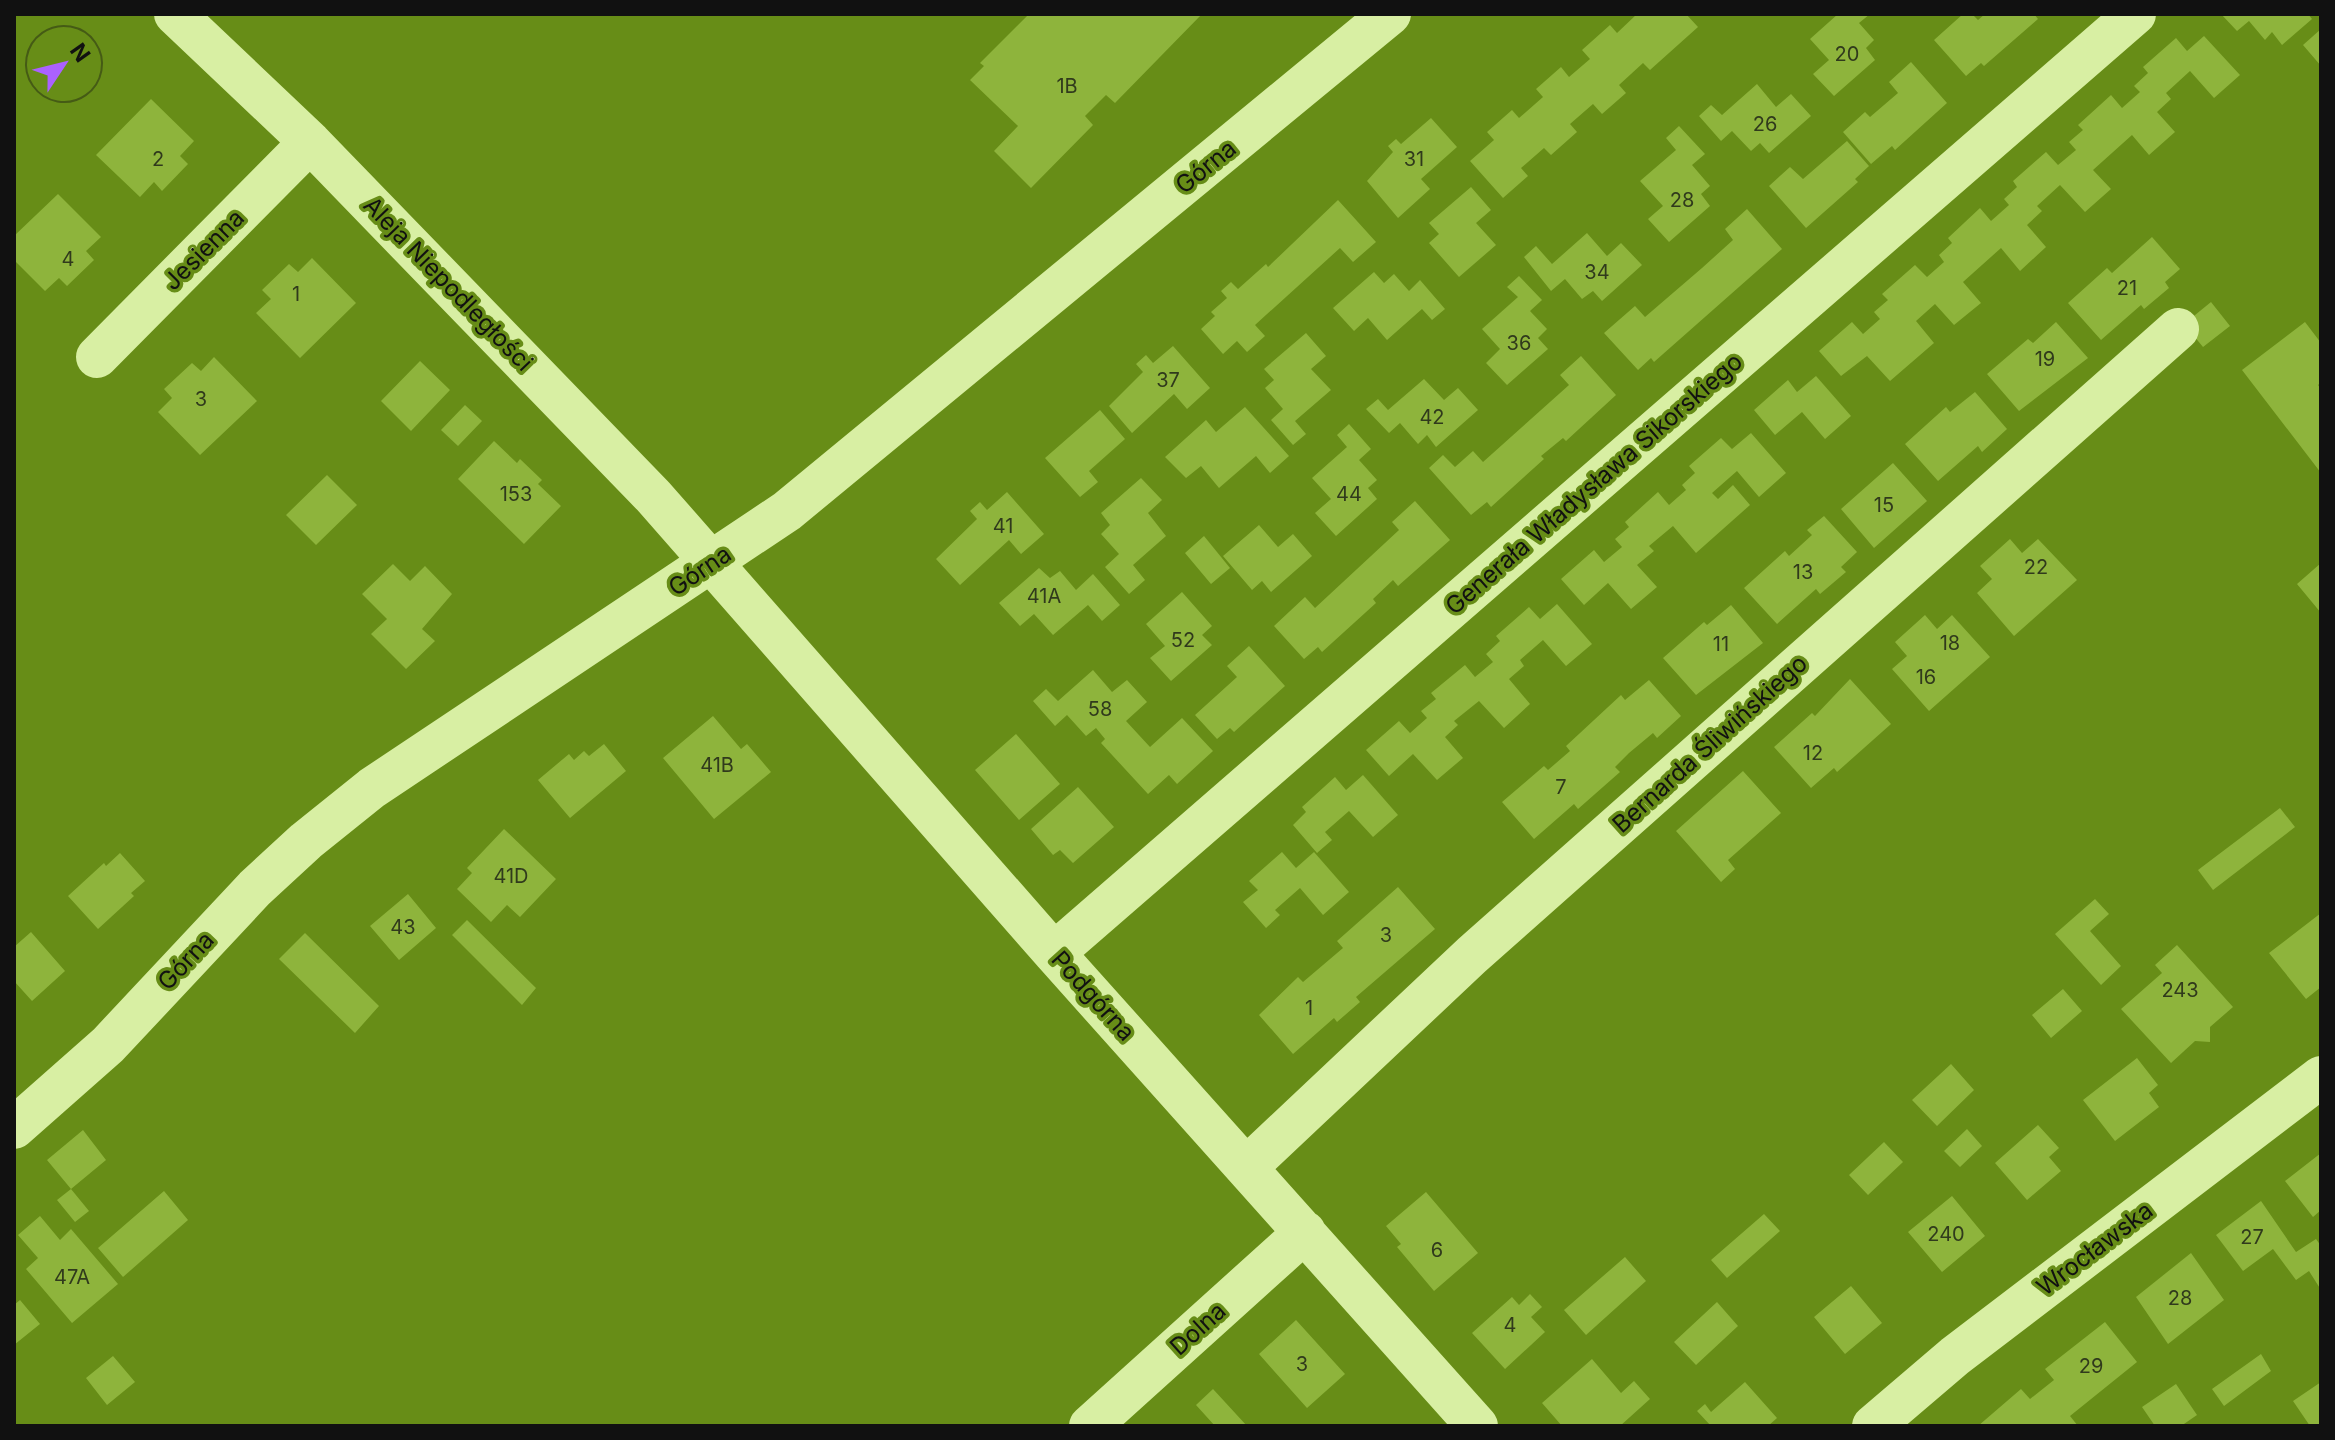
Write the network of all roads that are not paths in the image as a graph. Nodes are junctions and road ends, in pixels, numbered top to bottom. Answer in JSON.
{"nodes":[{"id":1,"x":175,"y":14,"type":"edge"},
{"id":2,"x":2135,"y":14,"type":"edge"},
{"id":3,"x":1375,"y":18,"type":"edge"},
{"id":4,"x":310,"y":142,"type":"junction"},
{"id":5,"x":2178,"y":329,"type":"dead end"},
{"id":6,"x":97,"y":357,"type":"dead end"},
{"id":7,"x":713,"y":562,"type":"junction"},
{"id":8,"x":1054,"y":953,"type":"junction"},
{"id":9,"x":2321,"y":1077,"type":"edge"},
{"id":10,"x":14,"y":1128,"type":"edge"},
{"id":11,"x":1248,"y":1166,"type":"junction"},
{"id":12,"x":1305,"y":1232,"type":"junction"},
{"id":13,"x":1090,"y":1426,"type":"edge"},
{"id":14,"x":1477,"y":1426,"type":"edge"},
{"id":15,"x":1873,"y":1426,"type":"edge"}],
"edges":[{"from":1,"to":4,"type":"street","name":"Aleja Niepodległości"},
{"from":2,"to":8,"type":"street","name":"Generała Władysława Sikorskiego"},
{"from":3,"to":7,"type":"street","name":"Górna"},
{"from":4,"to":6,"type":"street","name":"Jesienna"},
{"from":4,"to":7,"type":"street","name":"Aleja Niepodległości"},
{"from":5,"to":11,"type":"street","name":"Bernarda Śliwińskiego"},
{"from":7,"to":8,"type":"street","name":"Podgórna"},
{"from":7,"to":10,"type":"street","name":"Górna"},
{"from":8,"to":11,"type":"street","name":"Podgórna"},
{"from":9,"to":15,"type":"street","name":"Wrocławska"},
{"from":11,"to":12,"type":"street","name":"Podgórna"},
{"from":12,"to":13,"type":"street","name":"Dolna"},
{"from":12,"to":14,"type":"street","name":"Podgórna"}]}
